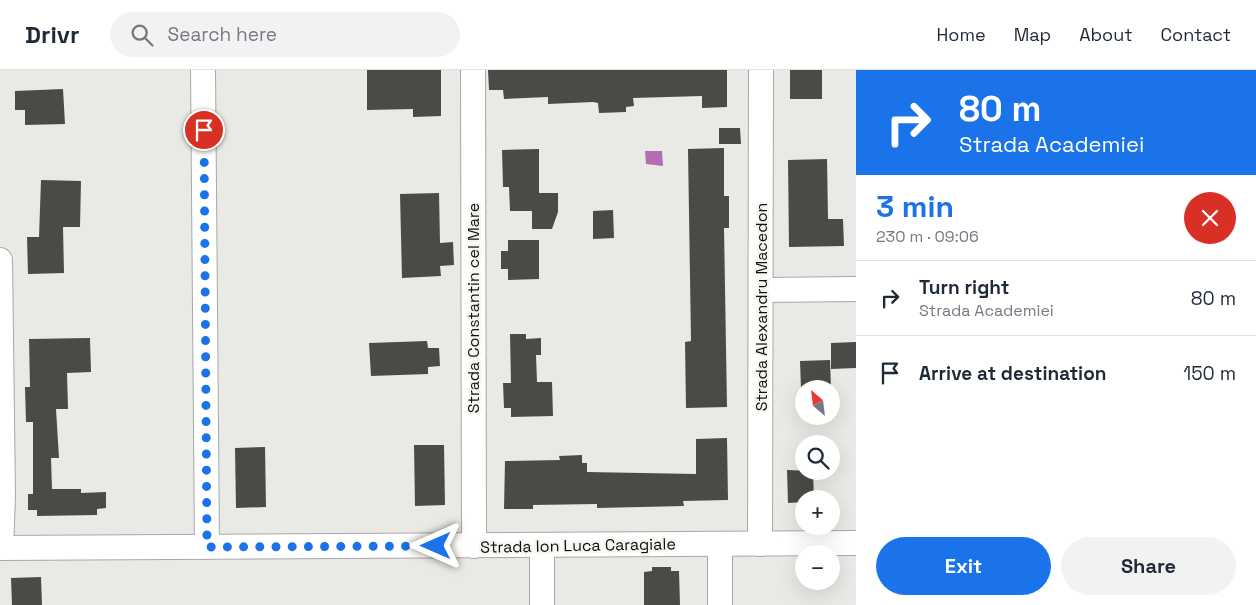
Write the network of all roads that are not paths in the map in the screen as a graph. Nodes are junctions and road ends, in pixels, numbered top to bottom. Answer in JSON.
{"nodes":[{"id":1,"x":203,"y":70,"type":"edge"},
{"id":2,"x":473,"y":70,"type":"edge"},
{"id":3,"x":761,"y":70,"type":"edge"},
{"id":4,"x":0,"y":260,"type":"edge"},
{"id":5,"x":856,"y":289,"type":"edge"},
{"id":6,"x":761,"y":290,"type":"junction"},
{"id":7,"x":856,"y":543,"type":"edge"},
{"id":8,"x":720,"y":544,"type":"junction"},
{"id":9,"x":760,"y":544,"type":"junction"},
{"id":10,"x":542,"y":545,"type":"junction"},
{"id":11,"x":474,"y":546,"type":"junction"},
{"id":12,"x":207,"y":547,"type":"junction"},
{"id":13,"x":1,"y":548,"type":"edge"},
{"id":14,"x":542,"y":605,"type":"edge"},
{"id":15,"x":720,"y":605,"type":"edge"}],
"edges":[{"from":1,"to":12,"type":"street"},
{"from":2,"to":11,"type":"street","name":"Strada Constantin cel Mare"},
{"from":3,"to":6,"type":"street","name":"Strada Alexandru Macedon"},
{"from":4,"to":13,"type":"street"},
{"from":5,"to":6,"type":"street"},
{"from":6,"to":9,"type":"street","name":"Strada Alexandru Macedon"},
{"from":7,"to":9,"type":"street","name":"Strada Ion Luca Caragiale"},
{"from":8,"to":9,"type":"street","name":"Strada Ion Luca Caragiale"},
{"from":8,"to":10,"type":"street","name":"Strada Ion Luca Caragiale"},
{"from":8,"to":15,"type":"street"},
{"from":10,"to":11,"type":"street","name":"Strada Ion Luca Caragiale"},
{"from":10,"to":14,"type":"street"},
{"from":11,"to":12,"type":"street","name":"Strada Ion Luca Caragiale"},
{"from":12,"to":13,"type":"street","name":"Strada Ion Luca Caragiale"}]}
